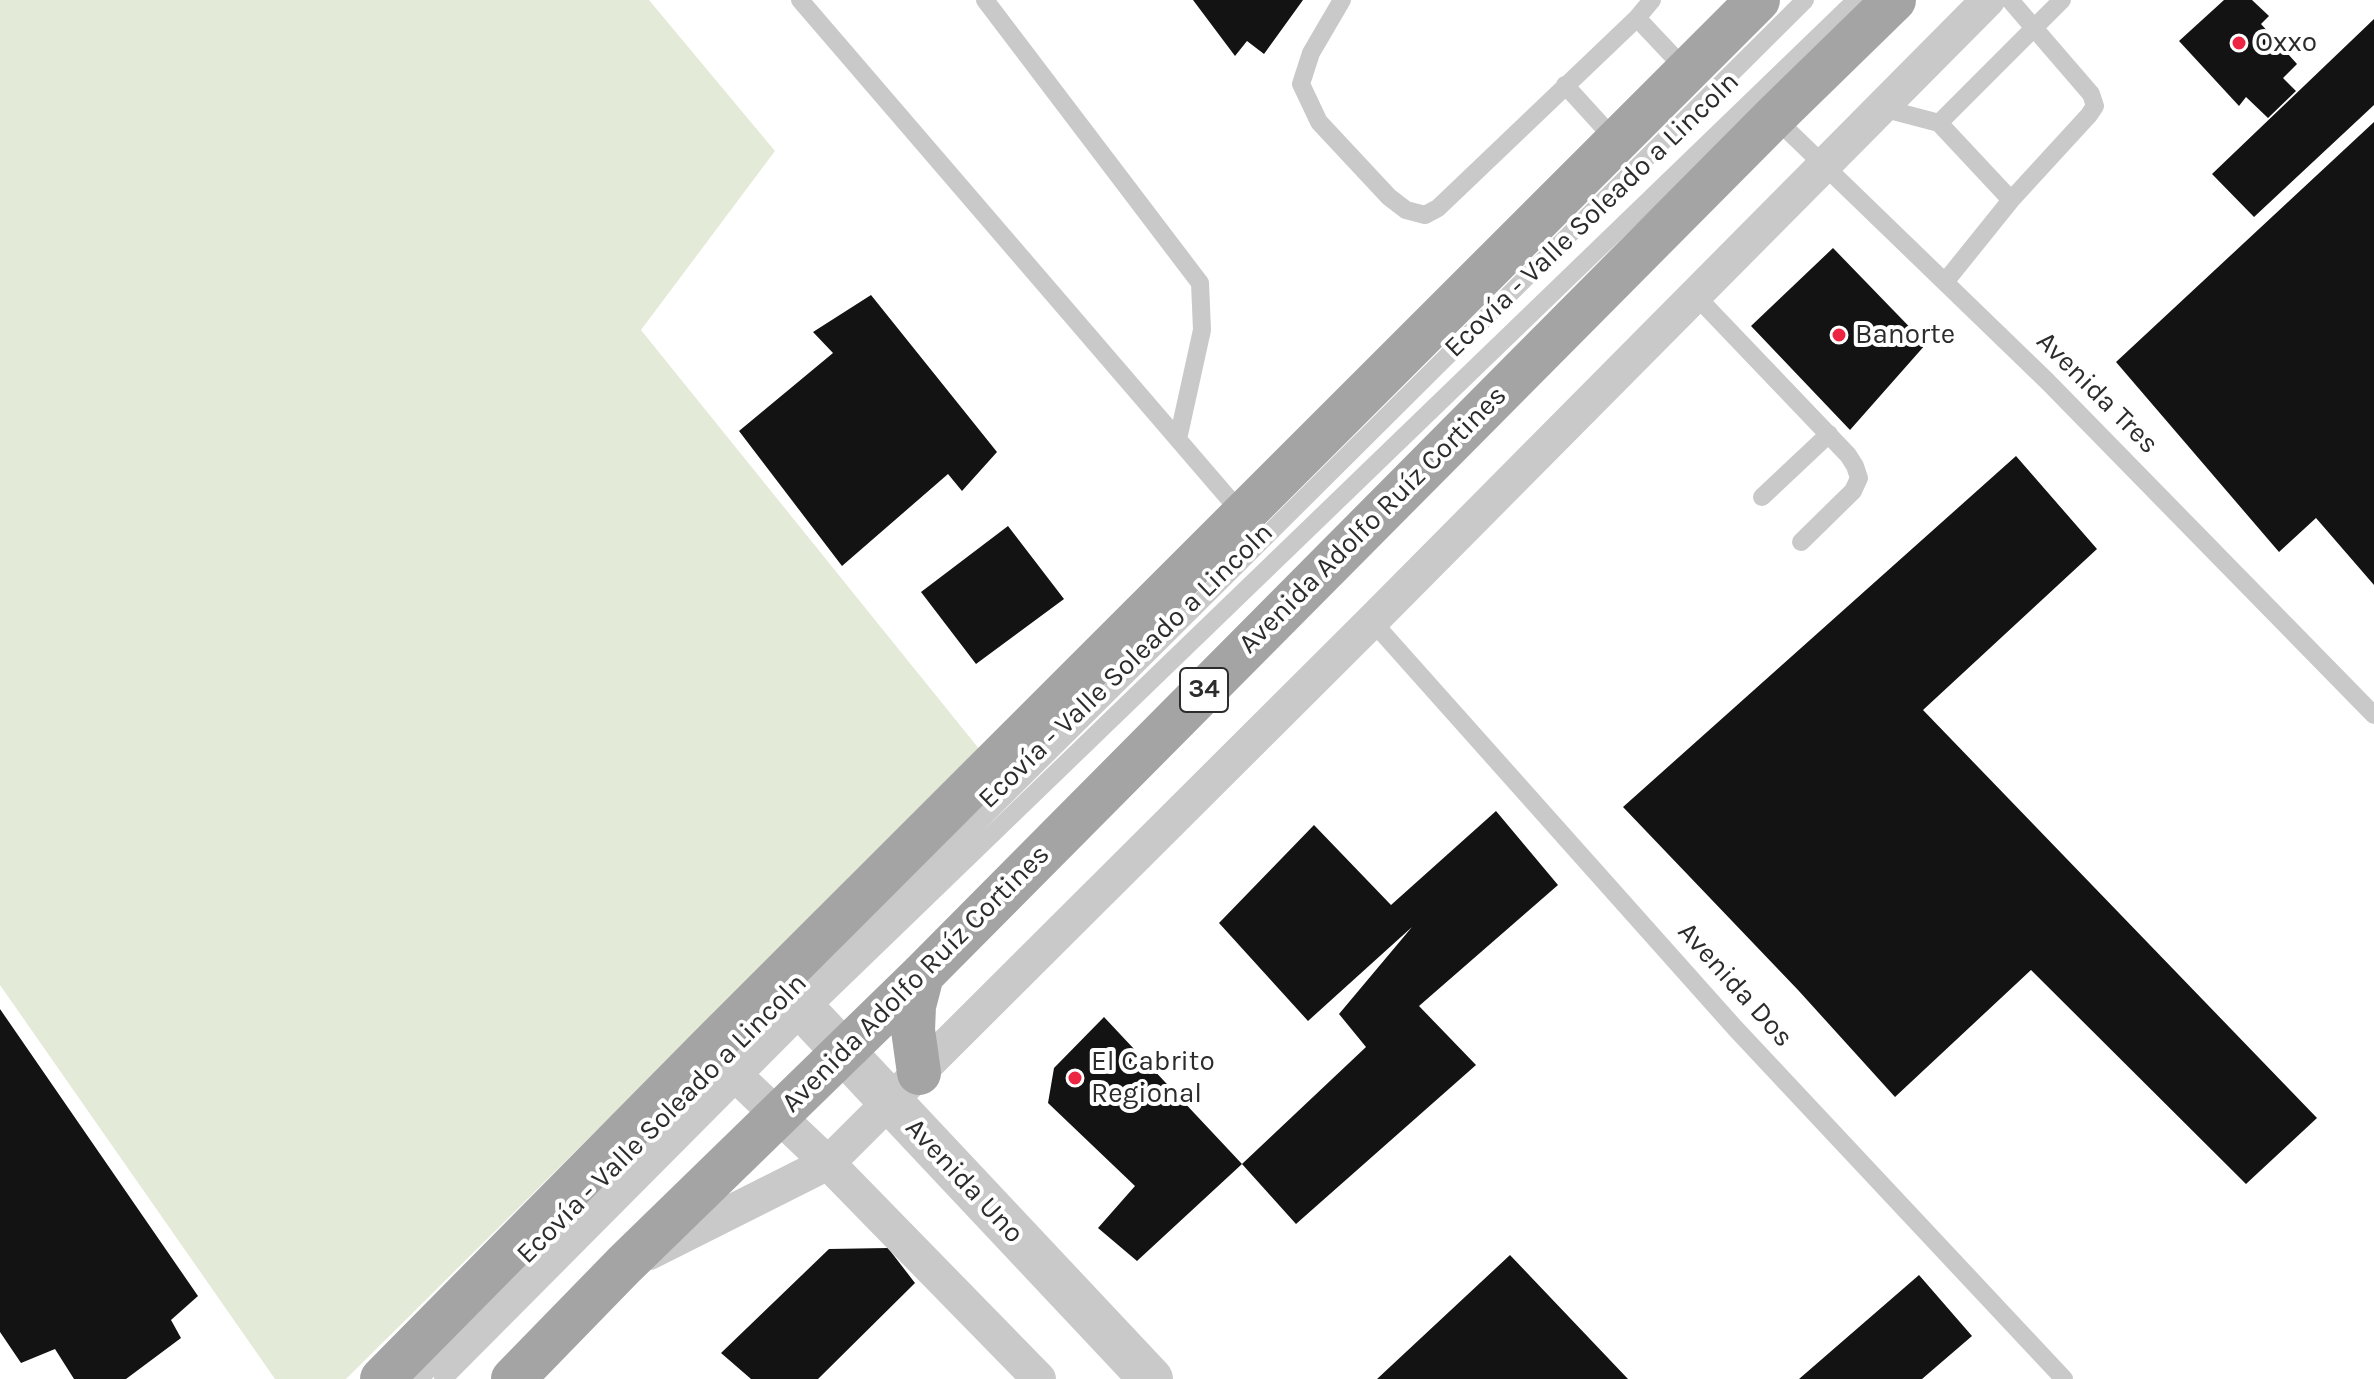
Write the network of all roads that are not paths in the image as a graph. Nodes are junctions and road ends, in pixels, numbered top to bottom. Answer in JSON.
{"nodes":[{"id":1,"x":800,"y":0,"type":"edge"},
{"id":2,"x":985,"y":0,"type":"edge"},
{"id":3,"x":1342,"y":0,"type":"edge"},
{"id":4,"x":1652,"y":0,"type":"edge"},
{"id":5,"x":1758,"y":0,"type":"edge"},
{"id":6,"x":1805,"y":0,"type":"edge"},
{"id":7,"x":1856,"y":0,"type":"edge"},
{"id":8,"x":1894,"y":0,"type":"edge"},
{"id":9,"x":1988,"y":0,"type":"edge"},
{"id":10,"x":2010,"y":0,"type":"edge"},
{"id":11,"x":2062,"y":0,"type":"edge"},
{"id":12,"x":1637,"y":18,"type":"junction"},
{"id":13,"x":2034,"y":28,"type":"junction"},
{"id":14,"x":1687,"y":71,"type":"junction"},
{"id":15,"x":1565,"y":85,"type":"junction"},
{"id":16,"x":1882,"y":108,"type":"junction"},
{"id":17,"x":1774,"y":117,"type":"junction"},
{"id":18,"x":1939,"y":123,"type":"junction"},
{"id":19,"x":1616,"y":141,"type":"junction"},
{"id":20,"x":1825,"y":166,"type":"junction"},
{"id":21,"x":2011,"y":200,"type":"junction"},
{"id":22,"x":1945,"y":282,"type":"junction"},
{"id":23,"x":1696,"y":296,"type":"junction"},
{"id":24,"x":1829,"y":434,"type":"junction"},
{"id":25,"x":1178,"y":439,"type":"junction"},
{"id":26,"x":1762,"y":497,"type":"dead end"},
{"id":27,"x":1243,"y":515,"type":"junction"},
{"id":28,"x":1801,"y":542,"type":"dead end"},
{"id":29,"x":1372,"y":621,"type":"junction"},
{"id":30,"x":2374,"y":715,"type":"edge"},
{"id":31,"x":922,"y":975,"type":"junction"},
{"id":32,"x":795,"y":998,"type":"junction"},
{"id":33,"x":844,"y":1052,"type":"junction"},
{"id":34,"x":726,"y":1066,"type":"junction"},
{"id":35,"x":905,"y":1088,"type":"junction"},
{"id":36,"x":778,"y":1116,"type":"junction"},
{"id":37,"x":828,"y":1163,"type":"junction"},
{"id":38,"x":624,"y":1265,"type":"junction"},
{"id":39,"x":1021,"y":1373,"type":"edge"},
{"id":40,"x":382,"y":1379,"type":"edge"},
{"id":41,"x":419,"y":1379,"type":"edge"},
{"id":42,"x":443,"y":1379,"type":"edge"},
{"id":43,"x":513,"y":1379,"type":"edge"},
{"id":44,"x":1151,"y":1379,"type":"edge"},
{"id":45,"x":2064,"y":1379,"type":"edge"}],
"edges":[{"from":1,"to":25,"type":"lane"},
{"from":2,"to":25,"type":"lane"},
{"from":3,"to":15,"type":"lane"},
{"from":4,"to":12,"type":"lane"},
{"from":5,"to":14,"type":"main road"},
{"from":6,"to":32,"type":"lane"},
{"from":7,"to":32,"type":"lane","name":"Ecovía - Valle Soleado a Lincoln"},
{"from":8,"to":17,"type":"main road","name":"Avenida Adolfo Ruíz Cortines","number":"34"},
{"from":9,"to":16,"type":"street"},
{"from":10,"to":13,"type":"lane"},
{"from":11,"to":13,"type":"lane"},
{"from":12,"to":14,"type":"lane"},
{"from":12,"to":15,"type":"lane"},
{"from":13,"to":18,"type":"lane"},
{"from":13,"to":21,"type":"lane"},
{"from":14,"to":19,"type":"main road"},
{"from":15,"to":19,"type":"lane"},
{"from":16,"to":18,"type":"lane"},
{"from":16,"to":20,"type":"street"},
{"from":17,"to":20,"type":"lane","name":"Avenida Tres"},
{"from":17,"to":31,"type":"main road","name":"Avenida Adolfo Ruíz Cortines","number":"34"},
{"from":18,"to":21,"type":"lane"},
{"from":19,"to":27,"type":"main road"},
{"from":20,"to":22,"type":"lane","name":"Avenida Tres"},
{"from":20,"to":23,"type":"street"},
{"from":21,"to":22,"type":"lane"},
{"from":22,"to":30,"type":"lane","name":"Avenida Tres"},
{"from":23,"to":24,"type":"lane"},
{"from":23,"to":29,"type":"street"},
{"from":24,"to":26,"type":"lane"},
{"from":24,"to":28,"type":"lane"},
{"from":25,"to":27,"type":"lane"},
{"from":27,"to":32,"type":"main road"},
{"from":29,"to":35,"type":"street"},
{"from":29,"to":45,"type":"lane","name":"Avenida Dos"},
{"from":31,"to":33,"type":"main road","name":"Avenida Adolfo Ruíz Cortines","number":"34"},
{"from":31,"to":35,"type":"main road"},
{"from":32,"to":33,"type":"street","name":"Avenida Uno"},
{"from":32,"to":34,"type":"main road"},
{"from":33,"to":35,"type":"street","name":"Avenida Uno"},
{"from":33,"to":36,"type":"main road","name":"Avenida Adolfo Ruíz Cortines","number":"34"},
{"from":34,"to":36,"type":"street"},
{"from":34,"to":40,"type":"main road"},
{"from":34,"to":41,"type":"lane"},
{"from":34,"to":42,"type":"lane","name":"Ecovía - Valle Soleado a Lincoln"},
{"from":35,"to":37,"type":"street"},
{"from":35,"to":44,"type":"street","name":"Avenida Uno"},
{"from":36,"to":37,"type":"street"},
{"from":36,"to":38,"type":"main road","name":"Avenida Adolfo Ruíz Cortines","number":"34"},
{"from":37,"to":38,"type":"street"},
{"from":37,"to":39,"type":"street"},
{"from":38,"to":43,"type":"main road","name":"Avenida Adolfo Ruíz Cortines","number":"34"}]}
